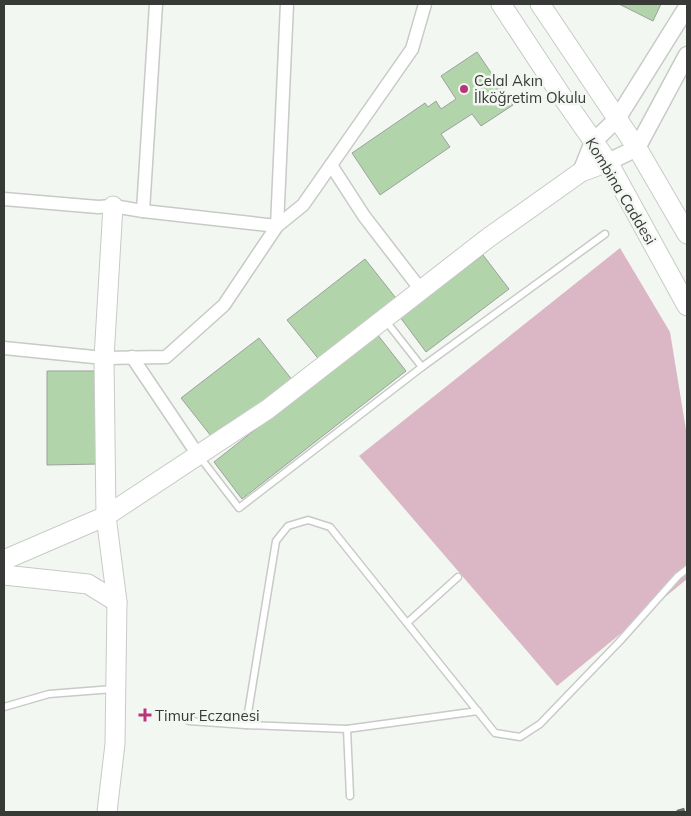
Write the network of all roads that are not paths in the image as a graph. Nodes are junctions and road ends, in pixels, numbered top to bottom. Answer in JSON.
{"nodes":[{"id":1,"x":156,"y":4,"type":"edge"},
{"id":2,"x":287,"y":4,"type":"edge"},
{"id":3,"x":425,"y":4,"type":"edge"},
{"id":4,"x":501,"y":4,"type":"edge"},
{"id":5,"x":540,"y":4,"type":"edge"},
{"id":6,"x":687,"y":7,"type":"edge"},
{"id":7,"x":687,"y":55,"type":"edge"},
{"id":8,"x":617,"y":118,"type":"junction"},
{"id":9,"x":593,"y":142,"type":"junction"},
{"id":10,"x":637,"y":148,"type":"junction"},
{"id":11,"x":608,"y":162,"type":"junction"},
{"id":12,"x":331,"y":165,"type":"junction"},
{"id":13,"x":581,"y":172,"type":"junction"},
{"id":14,"x":4,"y":199,"type":"edge"},
{"id":15,"x":112,"y":206,"type":"junction"},
{"id":16,"x":143,"y":211,"type":"junction"},
{"id":17,"x":682,"y":214,"type":"edge"},
{"id":18,"x":277,"y":226,"type":"junction"},
{"id":19,"x":605,"y":234,"type":"dead end"},
{"id":20,"x":687,"y":234,"type":"edge"},
{"id":21,"x":421,"y":290,"type":"junction"},
{"id":22,"x":687,"y":306,"type":"edge"},
{"id":23,"x":384,"y":319,"type":"junction"},
{"id":24,"x":4,"y":348,"type":"edge"},
{"id":25,"x":104,"y":358,"type":"junction"},
{"id":26,"x":132,"y":358,"type":"junction"},
{"id":27,"x":422,"y":367,"type":"junction"},
{"id":28,"x":198,"y":455,"type":"junction"},
{"id":29,"x":106,"y":516,"type":"junction"},
{"id":30,"x":4,"y":560,"type":"edge"},
{"id":31,"x":687,"y":569,"type":"edge"},
{"id":32,"x":4,"y":575,"type":"edge"},
{"id":33,"x":458,"y":577,"type":"dead end"},
{"id":34,"x":117,"y":602,"type":"junction"},
{"id":35,"x":407,"y":623,"type":"junction"},
{"id":36,"x":116,"y":689,"type":"junction"},
{"id":37,"x":4,"y":707,"type":"edge"},
{"id":38,"x":478,"y":711,"type":"junction"},
{"id":39,"x":189,"y":721,"type":"dead end"},
{"id":40,"x":246,"y":725,"type":"junction"},
{"id":41,"x":347,"y":728,"type":"junction"},
{"id":42,"x":350,"y":796,"type":"dead end"},
{"id":43,"x":107,"y":812,"type":"edge"}],
"edges":[{"from":1,"to":16,"type":"street"},
{"from":2,"to":18,"type":"street"},
{"from":3,"to":12,"type":"street"},
{"from":4,"to":9,"type":"main road","name":"Kombina Caddesi"},
{"from":5,"to":8,"type":"main road"},
{"from":6,"to":8,"type":"street"},
{"from":7,"to":10,"type":"street"},
{"from":8,"to":9,"type":"street"},
{"from":8,"to":10,"type":"main road"},
{"from":9,"to":11,"type":"main road","name":"Kombina Caddesi"},
{"from":9,"to":13,"type":"street"},
{"from":10,"to":11,"type":"street"},
{"from":10,"to":17,"type":"main road"},
{"from":11,"to":13,"type":"main road"},
{"from":11,"to":22,"type":"main road","name":"Kombina Caddesi"},
{"from":12,"to":18,"type":"street"},
{"from":12,"to":21,"type":"street"},
{"from":13,"to":21,"type":"main road"},
{"from":14,"to":15,"type":"street"},
{"from":15,"to":16,"type":"street"},
{"from":15,"to":25,"type":"main road"},
{"from":16,"to":18,"type":"street"},
{"from":17,"to":20,"type":"main road"},
{"from":18,"to":26,"type":"street"},
{"from":19,"to":27,"type":"lane"},
{"from":21,"to":23,"type":"main road"},
{"from":23,"to":27,"type":"lane"},
{"from":23,"to":28,"type":"main road"},
{"from":24,"to":25,"type":"street"},
{"from":25,"to":26,"type":"street"},
{"from":25,"to":29,"type":"main road"},
{"from":26,"to":28,"type":"street"},
{"from":27,"to":28,"type":"lane"},
{"from":28,"to":29,"type":"main road"},
{"from":29,"to":30,"type":"main road"},
{"from":29,"to":34,"type":"main road"},
{"from":31,"to":38,"type":"lane"},
{"from":32,"to":34,"type":"main road"},
{"from":33,"to":35,"type":"lane"},
{"from":34,"to":36,"type":"main road"},
{"from":35,"to":38,"type":"lane"},
{"from":35,"to":40,"type":"lane"},
{"from":36,"to":37,"type":"lane"},
{"from":36,"to":43,"type":"main road"},
{"from":38,"to":41,"type":"lane"},
{"from":39,"to":40,"type":"lane"},
{"from":40,"to":41,"type":"lane"},
{"from":41,"to":42,"type":"lane"}]}
